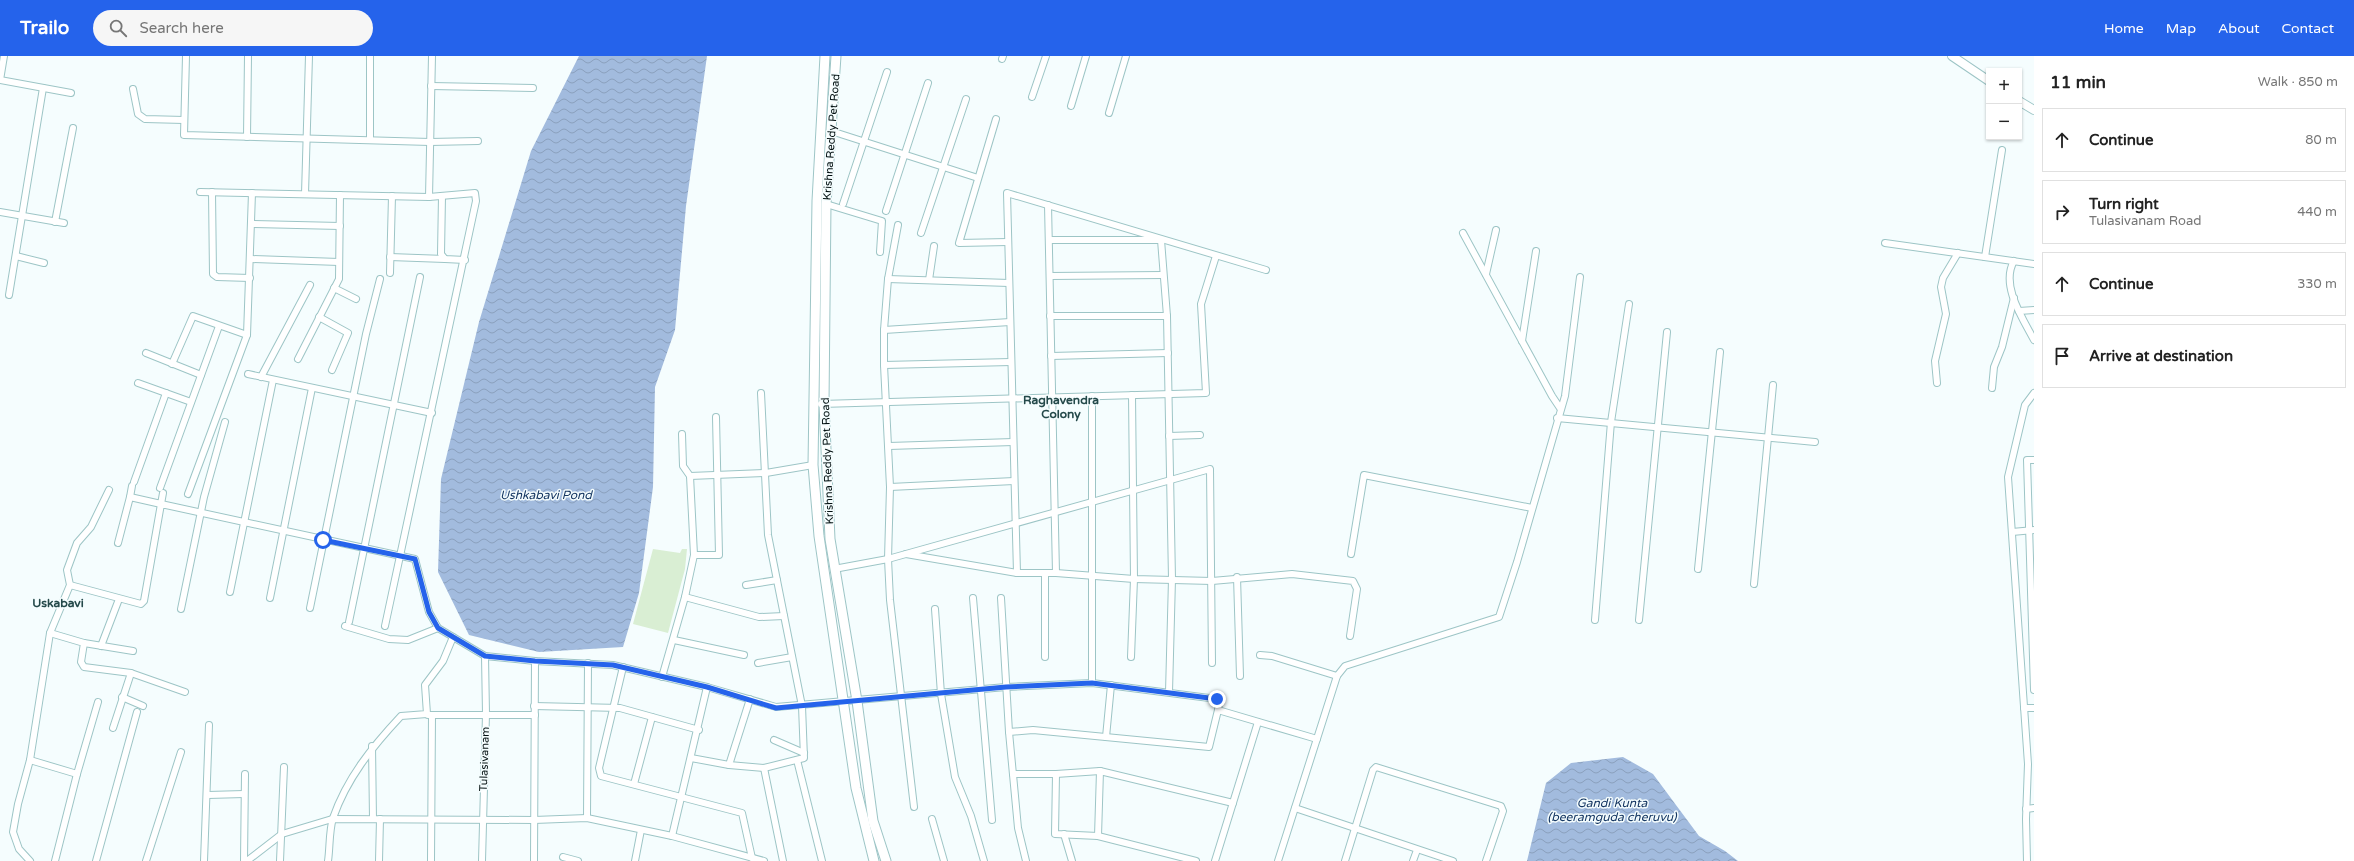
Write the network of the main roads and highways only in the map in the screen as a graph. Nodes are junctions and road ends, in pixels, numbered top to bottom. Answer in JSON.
{"nodes":[{"id":1,"x":825,"y":56,"type":"edge"},
{"id":2,"x":836,"y":56,"type":"edge"},
{"id":3,"x":874,"y":861,"type":"edge"},
{"id":4,"x":886,"y":861,"type":"edge"}],
"edges":[{"from":1,"to":3,"type":"main road","name":"Krishna Reddy Pet Road"},
{"from":2,"to":4,"type":"main road","name":"Krishna Reddy Pet Road"}]}
